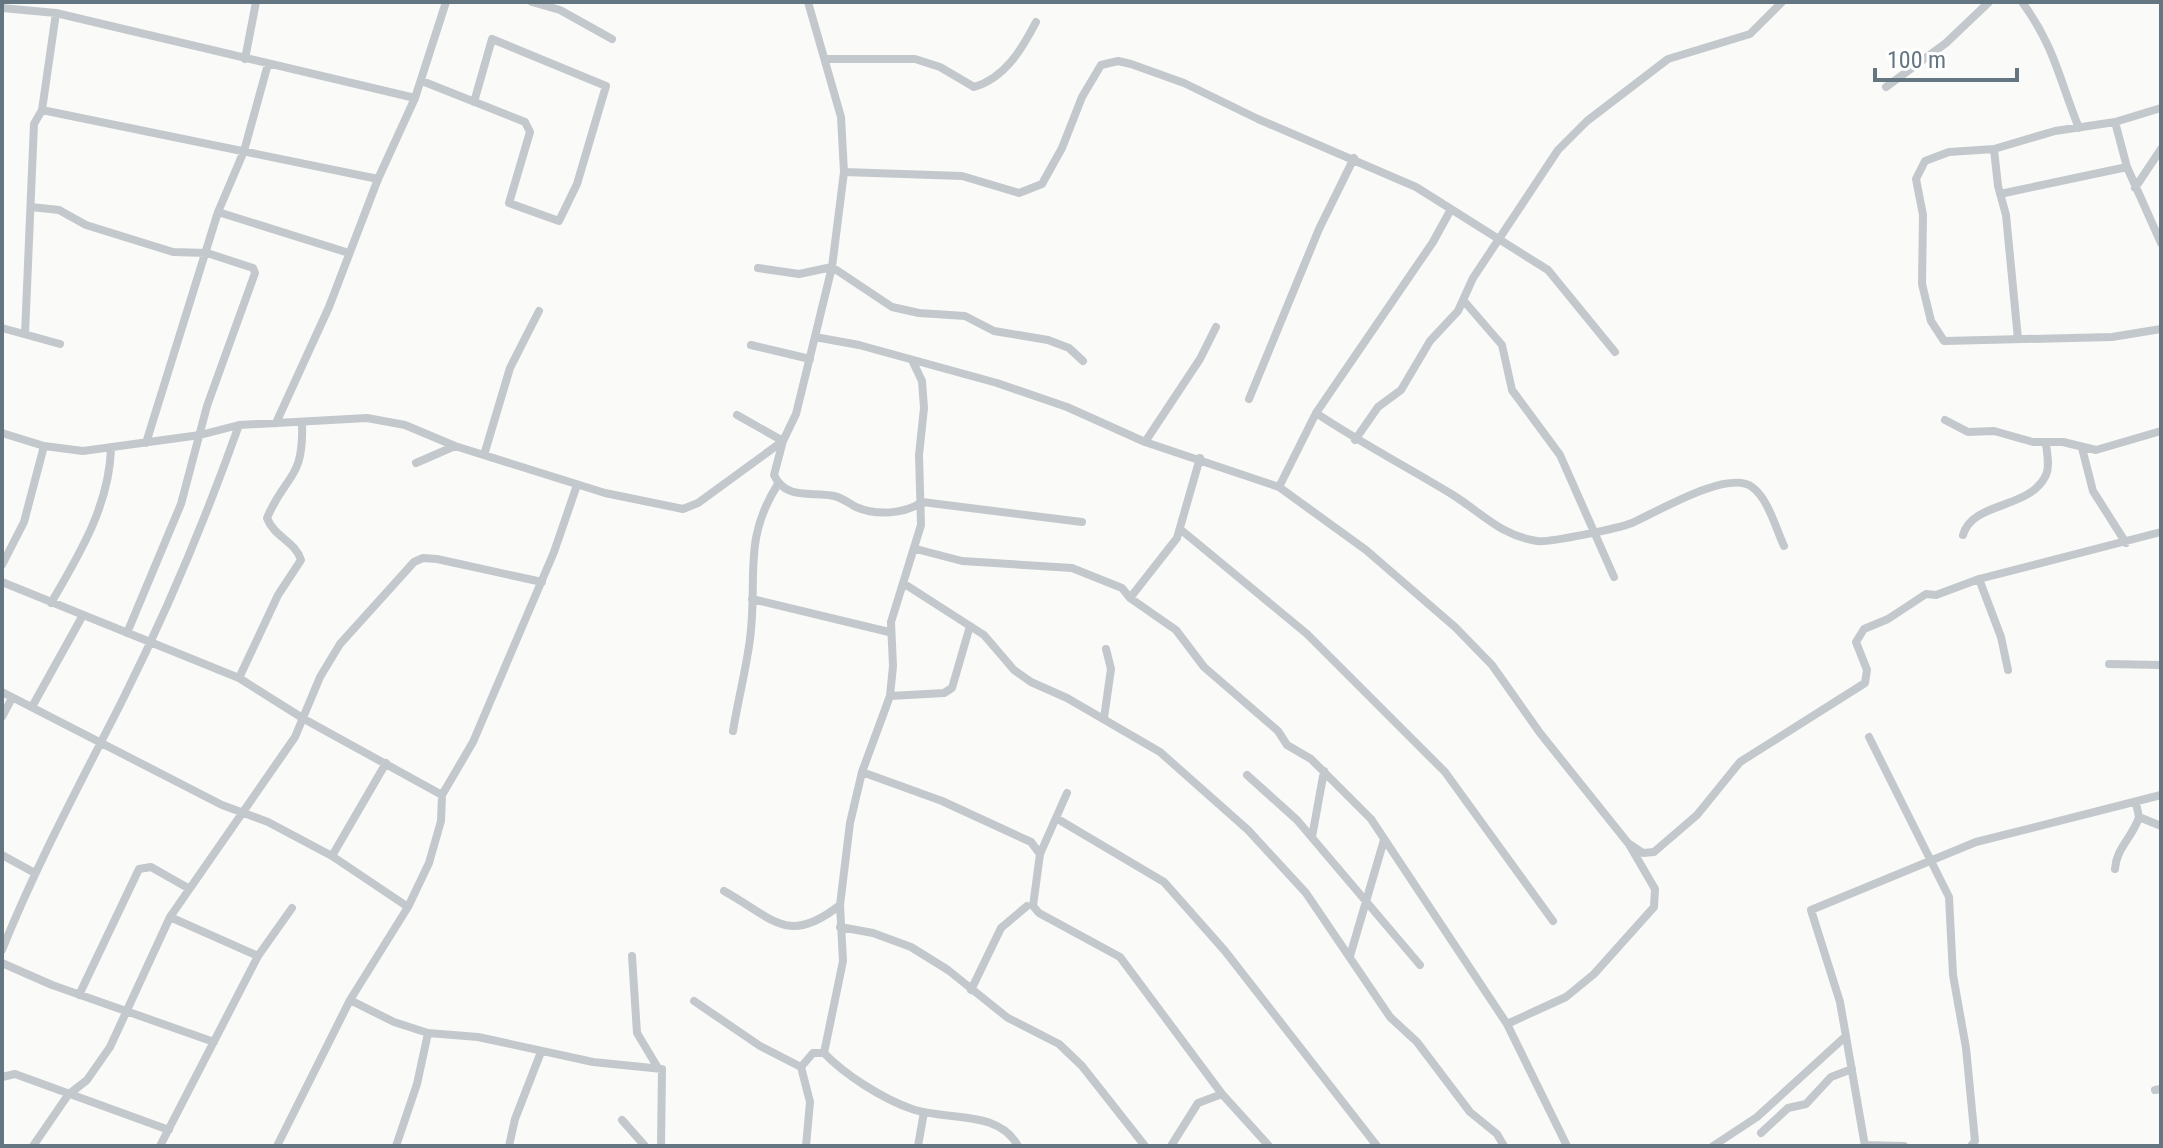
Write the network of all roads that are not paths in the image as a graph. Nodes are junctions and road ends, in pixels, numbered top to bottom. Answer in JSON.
{"nodes":[{"id":1,"x":256,"y":2,"type":"edge"},
{"id":2,"x":532,"y":2,"type":"edge"},
{"id":3,"x":808,"y":2,"type":"edge"},
{"id":4,"x":1782,"y":2,"type":"edge"},
{"id":5,"x":1989,"y":2,"type":"edge"},
{"id":6,"x":2022,"y":2,"type":"edge"},
{"id":7,"x":441,"y":3,"type":"edge"},
{"id":8,"x":3,"y":8,"type":"edge"},
{"id":9,"x":56,"y":13,"type":"junction"},
{"id":10,"x":1036,"y":22,"type":"dead end"},
{"id":11,"x":612,"y":39,"type":"dead end"},
{"id":12,"x":245,"y":59,"type":"junction"},
{"id":13,"x":827,"y":59,"type":"junction"},
{"id":14,"x":268,"y":64,"type":"junction"},
{"id":15,"x":422,"y":81,"type":"junction"},
{"id":16,"x":1886,"y":87,"type":"dead end"},
{"id":17,"x":475,"y":88,"type":"junction"},
{"id":18,"x":461,"y":97,"type":"junction"},
{"id":19,"x":415,"y":98,"type":"junction"},
{"id":20,"x":474,"y":102,"type":"junction"},
{"id":21,"x":2161,"y":108,"type":"edge"},
{"id":22,"x":42,"y":110,"type":"junction"},
{"id":23,"x":2115,"y":122,"type":"junction"},
{"id":24,"x":2079,"y":128,"type":"junction"},
{"id":25,"x":1994,"y":149,"type":"junction"},
{"id":26,"x":2161,"y":149,"type":"edge"},
{"id":27,"x":244,"y":151,"type":"junction"},
{"id":28,"x":1354,"y":158,"type":"junction"},
{"id":29,"x":2127,"y":167,"type":"junction"},
{"id":30,"x":844,"y":172,"type":"junction"},
{"id":31,"x":378,"y":179,"type":"junction"},
{"id":32,"x":2135,"y":188,"type":"junction"},
{"id":33,"x":2000,"y":194,"type":"junction"},
{"id":34,"x":31,"y":207,"type":"junction"},
{"id":35,"x":1450,"y":211,"type":"junction"},
{"id":36,"x":218,"y":212,"type":"junction"},
{"id":37,"x":1499,"y":241,"type":"junction"},
{"id":38,"x":2161,"y":243,"type":"edge"},
{"id":39,"x":207,"y":253,"type":"junction"},
{"id":40,"x":349,"y":253,"type":"junction"},
{"id":41,"x":832,"y":267,"type":"junction"},
{"id":42,"x":758,"y":268,"type":"dead end"},
{"id":43,"x":1464,"y":301,"type":"junction"},
{"id":44,"x":539,"y":311,"type":"dead end"},
{"id":45,"x":1216,"y":327,"type":"dead end"},
{"id":46,"x":2,"y":328,"type":"edge"},
{"id":47,"x":2161,"y":329,"type":"edge"},
{"id":48,"x":25,"y":334,"type":"junction"},
{"id":49,"x":815,"y":337,"type":"junction"},
{"id":50,"x":2018,"y":339,"type":"junction"},
{"id":51,"x":60,"y":344,"type":"dead end"},
{"id":52,"x":751,"y":345,"type":"dead end"},
{"id":53,"x":1615,"y":352,"type":"dead end"},
{"id":54,"x":810,"y":359,"type":"junction"},
{"id":55,"x":911,"y":359,"type":"junction"},
{"id":56,"x":1083,"y":361,"type":"dead end"},
{"id":57,"x":1249,"y":399,"type":"dead end"},
{"id":58,"x":1316,"y":413,"type":"junction"},
{"id":59,"x":737,"y":415,"type":"dead end"},
{"id":60,"x":1945,"y":420,"type":"dead end"},
{"id":61,"x":302,"y":422,"type":"junction"},
{"id":62,"x":276,"y":423,"type":"junction"},
{"id":63,"x":239,"y":425,"type":"junction"},
{"id":64,"x":2161,"y":431,"type":"edge"},
{"id":65,"x":2,"y":433,"type":"edge"},
{"id":66,"x":200,"y":435,"type":"junction"},
{"id":67,"x":1355,"y":440,"type":"junction"},
{"id":68,"x":783,"y":441,"type":"junction"},
{"id":69,"x":1145,"y":442,"type":"junction"},
{"id":70,"x":146,"y":443,"type":"junction"},
{"id":71,"x":2046,"y":444,"type":"junction"},
{"id":72,"x":44,"y":446,"type":"junction"},
{"id":73,"x":455,"y":446,"type":"junction"},
{"id":74,"x":2082,"y":448,"type":"junction"},
{"id":75,"x":111,"y":449,"type":"junction"},
{"id":76,"x":484,"y":455,"type":"junction"},
{"id":77,"x":1200,"y":458,"type":"junction"},
{"id":78,"x":416,"y":463,"type":"dead end"},
{"id":79,"x":778,"y":484,"type":"junction"},
{"id":80,"x":577,"y":485,"type":"junction"},
{"id":81,"x":1279,"y":487,"type":"junction"},
{"id":82,"x":922,"y":502,"type":"junction"},
{"id":83,"x":1082,"y":522,"type":"dead end"},
{"id":84,"x":1180,"y":529,"type":"junction"},
{"id":85,"x":1590,"y":531,"type":"junction"},
{"id":86,"x":2161,"y":532,"type":"edge"},
{"id":87,"x":1963,"y":535,"type":"dead end"},
{"id":88,"x":2126,"y":543,"type":"junction"},
{"id":89,"x":1784,"y":546,"type":"dead end"},
{"id":90,"x":916,"y":549,"type":"junction"},
{"id":91,"x":2,"y":565,"type":"edge"},
{"id":92,"x":1614,"y":577,"type":"dead end"},
{"id":93,"x":1979,"y":579,"type":"junction"},
{"id":94,"x":2,"y":582,"type":"edge"},
{"id":95,"x":542,"y":582,"type":"junction"},
{"id":96,"x":903,"y":583,"type":"junction"},
{"id":97,"x":1130,"y":598,"type":"junction"},
{"id":98,"x":752,"y":599,"type":"junction"},
{"id":99,"x":51,"y":603,"type":"junction"},
{"id":100,"x":83,"y":615,"type":"junction"},
{"id":101,"x":970,"y":626,"type":"junction"},
{"id":102,"x":889,"y":632,"type":"junction"},
{"id":103,"x":127,"y":633,"type":"junction"},
{"id":104,"x":149,"y":641,"type":"junction"},
{"id":105,"x":1106,"y":649,"type":"dead end"},
{"id":106,"x":2109,"y":664,"type":"dead end"},
{"id":107,"x":2161,"y":665,"type":"edge"},
{"id":108,"x":2008,"y":670,"type":"dead end"},
{"id":109,"x":239,"y":678,"type":"junction"},
{"id":110,"x":2,"y":692,"type":"edge"},
{"id":111,"x":890,"y":696,"type":"junction"},
{"id":112,"x":12,"y":698,"type":"junction"},
{"id":113,"x":33,"y":705,"type":"junction"},
{"id":114,"x":2,"y":717,"type":"edge"},
{"id":115,"x":1104,"y":718,"type":"junction"},
{"id":116,"x":304,"y":719,"type":"junction"},
{"id":117,"x":733,"y":731,"type":"dead end"},
{"id":118,"x":1869,"y":737,"type":"dead end"},
{"id":119,"x":98,"y":742,"type":"junction"},
{"id":120,"x":386,"y":763,"type":"junction"},
{"id":121,"x":1324,"y":771,"type":"junction"},
{"id":122,"x":862,"y":772,"type":"junction"},
{"id":123,"x":1247,"y":775,"type":"dead end"},
{"id":124,"x":1067,"y":793,"type":"dead end"},
{"id":125,"x":442,"y":795,"type":"junction"},
{"id":126,"x":2161,"y":795,"type":"edge"},
{"id":127,"x":2136,"y":803,"type":"junction"},
{"id":128,"x":245,"y":812,"type":"junction"},
{"id":129,"x":2139,"y":817,"type":"junction"},
{"id":130,"x":1056,"y":818,"type":"junction"},
{"id":131,"x":2161,"y":826,"type":"edge"},
{"id":132,"x":1312,"y":837,"type":"junction"},
{"id":133,"x":1384,"y":840,"type":"junction"},
{"id":134,"x":1628,"y":843,"type":"junction"},
{"id":135,"x":1040,"y":854,"type":"junction"},
{"id":136,"x":2,"y":855,"type":"edge"},
{"id":137,"x":332,"y":856,"type":"junction"},
{"id":138,"x":1932,"y":859,"type":"junction"},
{"id":139,"x":2115,"y":869,"type":"dead end"},
{"id":140,"x":33,"y":872,"type":"junction"},
{"id":141,"x":188,"y":888,"type":"junction"},
{"id":142,"x":724,"y":891,"type":"dead end"},
{"id":143,"x":1364,"y":897,"type":"junction"},
{"id":144,"x":840,"y":905,"type":"junction"},
{"id":145,"x":1027,"y":906,"type":"dead end"},
{"id":146,"x":408,"y":907,"type":"junction"},
{"id":147,"x":292,"y":908,"type":"dead end"},
{"id":148,"x":170,"y":917,"type":"junction"},
{"id":149,"x":1553,"y":921,"type":"dead end"},
{"id":150,"x":840,"y":927,"type":"junction"},
{"id":151,"x":2,"y":950,"type":"edge"},
{"id":152,"x":258,"y":956,"type":"junction"},
{"id":153,"x":632,"y":956,"type":"dead end"},
{"id":154,"x":1350,"y":956,"type":"junction"},
{"id":155,"x":2,"y":963,"type":"edge"},
{"id":156,"x":1420,"y":965,"type":"dead end"},
{"id":157,"x":971,"y":990,"type":"junction"},
{"id":158,"x":79,"y":995,"type":"junction"},
{"id":159,"x":350,"y":1000,"type":"junction"},
{"id":160,"x":694,"y":1001,"type":"dead end"},
{"id":161,"x":128,"y":1013,"type":"junction"},
{"id":162,"x":1507,"y":1024,"type":"junction"},
{"id":163,"x":428,"y":1033,"type":"junction"},
{"id":164,"x":1846,"y":1036,"type":"junction"},
{"id":165,"x":214,"y":1042,"type":"junction"},
{"id":166,"x":541,"y":1052,"type":"junction"},
{"id":167,"x":824,"y":1053,"type":"junction"},
{"id":168,"x":801,"y":1067,"type":"junction"},
{"id":169,"x":658,"y":1068,"type":"junction"},
{"id":170,"x":1852,"y":1069,"type":"junction"},
{"id":171,"x":2,"y":1077,"type":"edge"},
{"id":172,"x":1222,"y":1094,"type":"junction"},
{"id":173,"x":68,"y":1095,"type":"junction"},
{"id":174,"x":924,"y":1112,"type":"junction"},
{"id":175,"x":622,"y":1120,"type":"dead end"},
{"id":176,"x":169,"y":1130,"type":"junction"},
{"id":177,"x":1761,"y":1133,"type":"dead end"},
{"id":178,"x":1144,"y":1145,"type":"edge"},
{"id":179,"x":1865,"y":1145,"type":"edge"},
{"id":180,"x":33,"y":1146,"type":"edge"},
{"id":181,"x":160,"y":1146,"type":"edge"},
{"id":182,"x":277,"y":1146,"type":"edge"},
{"id":183,"x":396,"y":1146,"type":"edge"},
{"id":184,"x":509,"y":1146,"type":"edge"},
{"id":185,"x":645,"y":1146,"type":"edge"},
{"id":186,"x":661,"y":1146,"type":"edge"},
{"id":187,"x":806,"y":1146,"type":"edge"},
{"id":188,"x":918,"y":1146,"type":"edge"},
{"id":189,"x":1018,"y":1146,"type":"edge"},
{"id":190,"x":1171,"y":1146,"type":"edge"},
{"id":191,"x":1269,"y":1146,"type":"edge"},
{"id":192,"x":1377,"y":1146,"type":"edge"},
{"id":193,"x":1504,"y":1146,"type":"edge"},
{"id":194,"x":1567,"y":1146,"type":"edge"},
{"id":195,"x":1713,"y":1146,"type":"edge"},
{"id":196,"x":1904,"y":1146,"type":"edge"},
{"id":197,"x":1971,"y":1146,"type":"edge"}],
"edges":[{"from":1,"to":12,"type":"street"},
{"from":2,"to":11,"type":"street"},
{"from":3,"to":13,"type":"street"},
{"from":4,"to":37,"type":"street"},
{"from":5,"to":16,"type":"street"},
{"from":6,"to":24,"type":"street"},
{"from":7,"to":15,"type":"street"},
{"from":8,"to":9,"type":"street"},
{"from":9,"to":12,"type":"street"},
{"from":9,"to":22,"type":"street"},
{"from":10,"to":13,"type":"street"},
{"from":12,"to":14,"type":"street"},
{"from":13,"to":30,"type":"street"},
{"from":14,"to":19,"type":"street"},
{"from":14,"to":27,"type":"street"},
{"from":15,"to":18,"type":"street"},
{"from":15,"to":19,"type":"street"},
{"from":17,"to":18,"type":"street"},
{"from":17,"to":20,"type":"street"},
{"from":17,"to":20,"type":"street"},
{"from":18,"to":20,"type":"street"},
{"from":19,"to":31,"type":"street"},
{"from":21,"to":23,"type":"street"},
{"from":22,"to":27,"type":"street"},
{"from":22,"to":34,"type":"street"},
{"from":23,"to":24,"type":"street"},
{"from":23,"to":29,"type":"street"},
{"from":24,"to":25,"type":"street"},
{"from":25,"to":33,"type":"street"},
{"from":25,"to":50,"type":"street"},
{"from":26,"to":32,"type":"street"},
{"from":27,"to":31,"type":"street"},
{"from":27,"to":36,"type":"street"},
{"from":28,"to":30,"type":"street"},
{"from":28,"to":35,"type":"street"},
{"from":28,"to":57,"type":"street"},
{"from":29,"to":32,"type":"street"},
{"from":29,"to":33,"type":"street"},
{"from":30,"to":41,"type":"street"},
{"from":31,"to":40,"type":"street"},
{"from":32,"to":38,"type":"street"},
{"from":33,"to":50,"type":"street"},
{"from":34,"to":39,"type":"street"},
{"from":34,"to":48,"type":"street"},
{"from":35,"to":37,"type":"street"},
{"from":35,"to":58,"type":"street"},
{"from":36,"to":39,"type":"street"},
{"from":36,"to":40,"type":"street"},
{"from":37,"to":43,"type":"street"},
{"from":37,"to":53,"type":"street"},
{"from":39,"to":66,"type":"street"},
{"from":39,"to":70,"type":"street"},
{"from":40,"to":62,"type":"street"},
{"from":41,"to":42,"type":"street"},
{"from":41,"to":49,"type":"street"},
{"from":41,"to":56,"type":"street"},
{"from":43,"to":67,"type":"street"},
{"from":43,"to":85,"type":"street"},
{"from":44,"to":76,"type":"street"},
{"from":45,"to":69,"type":"street"},
{"from":46,"to":48,"type":"street"},
{"from":47,"to":50,"type":"street"},
{"from":48,"to":51,"type":"street"},
{"from":49,"to":54,"type":"street"},
{"from":49,"to":55,"type":"street"},
{"from":52,"to":54,"type":"street"},
{"from":54,"to":68,"type":"street"},
{"from":55,"to":69,"type":"street"},
{"from":55,"to":82,"type":"street"},
{"from":58,"to":67,"type":"street"},
{"from":58,"to":81,"type":"street"},
{"from":59,"to":68,"type":"street"},
{"from":60,"to":71,"type":"street"},
{"from":61,"to":62,"type":"street"},
{"from":61,"to":73,"type":"street"},
{"from":61,"to":109,"type":"street"},
{"from":62,"to":63,"type":"street"},
{"from":63,"to":66,"type":"street"},
{"from":63,"to":104,"type":"street"},
{"from":64,"to":74,"type":"street"},
{"from":65,"to":72,"type":"street"},
{"from":66,"to":70,"type":"street"},
{"from":66,"to":103,"type":"street"},
{"from":67,"to":85,"type":"street"},
{"from":68,"to":79,"type":"street"},
{"from":68,"to":80,"type":"street"},
{"from":69,"to":77,"type":"street"},
{"from":70,"to":75,"type":"street"},
{"from":71,"to":74,"type":"street"},
{"from":71,"to":87,"type":"street"},
{"from":72,"to":75,"type":"street"},
{"from":72,"to":91,"type":"street"},
{"from":73,"to":76,"type":"street"},
{"from":73,"to":78,"type":"street"},
{"from":74,"to":88,"type":"street"},
{"from":75,"to":99,"type":"street"},
{"from":76,"to":80,"type":"street"},
{"from":77,"to":81,"type":"street"},
{"from":77,"to":84,"type":"street"},
{"from":79,"to":82,"type":"street"},
{"from":79,"to":98,"type":"street"},
{"from":80,"to":95,"type":"street"},
{"from":81,"to":134,"type":"street"},
{"from":82,"to":83,"type":"street"},
{"from":82,"to":90,"type":"street"},
{"from":84,"to":97,"type":"street"},
{"from":84,"to":149,"type":"street"},
{"from":85,"to":89,"type":"street"},
{"from":85,"to":92,"type":"street"},
{"from":86,"to":88,"type":"street"},
{"from":88,"to":93,"type":"street"},
{"from":90,"to":96,"type":"street"},
{"from":90,"to":97,"type":"street"},
{"from":93,"to":108,"type":"street"},
{"from":93,"to":134,"type":"street"},
{"from":94,"to":99,"type":"street"},
{"from":95,"to":116,"type":"street"},
{"from":95,"to":125,"type":"street"},
{"from":96,"to":101,"type":"street"},
{"from":96,"to":102,"type":"street"},
{"from":97,"to":121,"type":"street"},
{"from":98,"to":102,"type":"street"},
{"from":98,"to":117,"type":"street"},
{"from":99,"to":100,"type":"street"},
{"from":100,"to":103,"type":"street"},
{"from":100,"to":113,"type":"street"},
{"from":101,"to":111,"type":"street"},
{"from":101,"to":115,"type":"street"},
{"from":102,"to":111,"type":"street"},
{"from":103,"to":104,"type":"street"},
{"from":104,"to":109,"type":"street"},
{"from":104,"to":119,"type":"street"},
{"from":105,"to":115,"type":"street"},
{"from":106,"to":107,"type":"street"},
{"from":109,"to":116,"type":"street"},
{"from":110,"to":112,"type":"street"},
{"from":111,"to":122,"type":"street"},
{"from":112,"to":113,"type":"street"},
{"from":112,"to":114,"type":"street"},
{"from":113,"to":119,"type":"street"},
{"from":115,"to":154,"type":"street"},
{"from":116,"to":120,"type":"street"},
{"from":116,"to":128,"type":"street"},
{"from":118,"to":138,"type":"street"},
{"from":119,"to":128,"type":"street"},
{"from":119,"to":140,"type":"street"},
{"from":120,"to":125,"type":"street"},
{"from":120,"to":137,"type":"street"},
{"from":121,"to":132,"type":"street"},
{"from":121,"to":133,"type":"street"},
{"from":122,"to":135,"type":"street"},
{"from":122,"to":144,"type":"street"},
{"from":123,"to":132,"type":"street"},
{"from":124,"to":130,"type":"street"},
{"from":125,"to":146,"type":"street"},
{"from":126,"to":127,"type":"street"},
{"from":127,"to":129,"type":"street"},
{"from":127,"to":138,"type":"street"},
{"from":128,"to":137,"type":"street"},
{"from":128,"to":141,"type":"street"},
{"from":129,"to":131,"type":"street"},
{"from":129,"to":139,"type":"street"},
{"from":130,"to":135,"type":"street"},
{"from":130,"to":192,"type":"street"},
{"from":132,"to":143,"type":"street"},
{"from":133,"to":143,"type":"street"},
{"from":133,"to":162,"type":"street"},
{"from":134,"to":162,"type":"street"},
{"from":135,"to":172,"type":"street"},
{"from":136,"to":140,"type":"street"},
{"from":137,"to":146,"type":"street"},
{"from":138,"to":164,"type":"street"},
{"from":138,"to":197,"type":"street"},
{"from":140,"to":151,"type":"street"},
{"from":141,"to":148,"type":"street"},
{"from":141,"to":158,"type":"street"},
{"from":142,"to":144,"type":"street"},
{"from":143,"to":154,"type":"street"},
{"from":143,"to":156,"type":"street"},
{"from":144,"to":150,"type":"street"},
{"from":145,"to":157,"type":"street"},
{"from":146,"to":159,"type":"street"},
{"from":147,"to":152,"type":"street"},
{"from":148,"to":152,"type":"street"},
{"from":148,"to":161,"type":"street"},
{"from":150,"to":157,"type":"street"},
{"from":150,"to":167,"type":"street"},
{"from":152,"to":165,"type":"street"},
{"from":153,"to":169,"type":"street"},
{"from":154,"to":193,"type":"street"},
{"from":155,"to":158,"type":"street"},
{"from":157,"to":178,"type":"street"},
{"from":158,"to":161,"type":"street"},
{"from":159,"to":163,"type":"street"},
{"from":159,"to":182,"type":"street"},
{"from":160,"to":168,"type":"street"},
{"from":161,"to":165,"type":"street"},
{"from":161,"to":173,"type":"street"},
{"from":162,"to":194,"type":"street"},
{"from":163,"to":166,"type":"street"},
{"from":163,"to":183,"type":"street"},
{"from":164,"to":170,"type":"street"},
{"from":164,"to":195,"type":"street"},
{"from":165,"to":176,"type":"street"},
{"from":166,"to":169,"type":"street"},
{"from":166,"to":184,"type":"street"},
{"from":167,"to":168,"type":"street"},
{"from":167,"to":174,"type":"street"},
{"from":168,"to":187,"type":"street"},
{"from":169,"to":186,"type":"street"},
{"from":170,"to":177,"type":"street"},
{"from":170,"to":179,"type":"street"},
{"from":171,"to":173,"type":"street"},
{"from":172,"to":190,"type":"street"},
{"from":172,"to":191,"type":"street"},
{"from":173,"to":176,"type":"street"},
{"from":173,"to":180,"type":"street"},
{"from":174,"to":188,"type":"street"},
{"from":174,"to":189,"type":"street"},
{"from":175,"to":185,"type":"street"},
{"from":176,"to":181,"type":"street"},
{"from":179,"to":196,"type":"street"}]}
